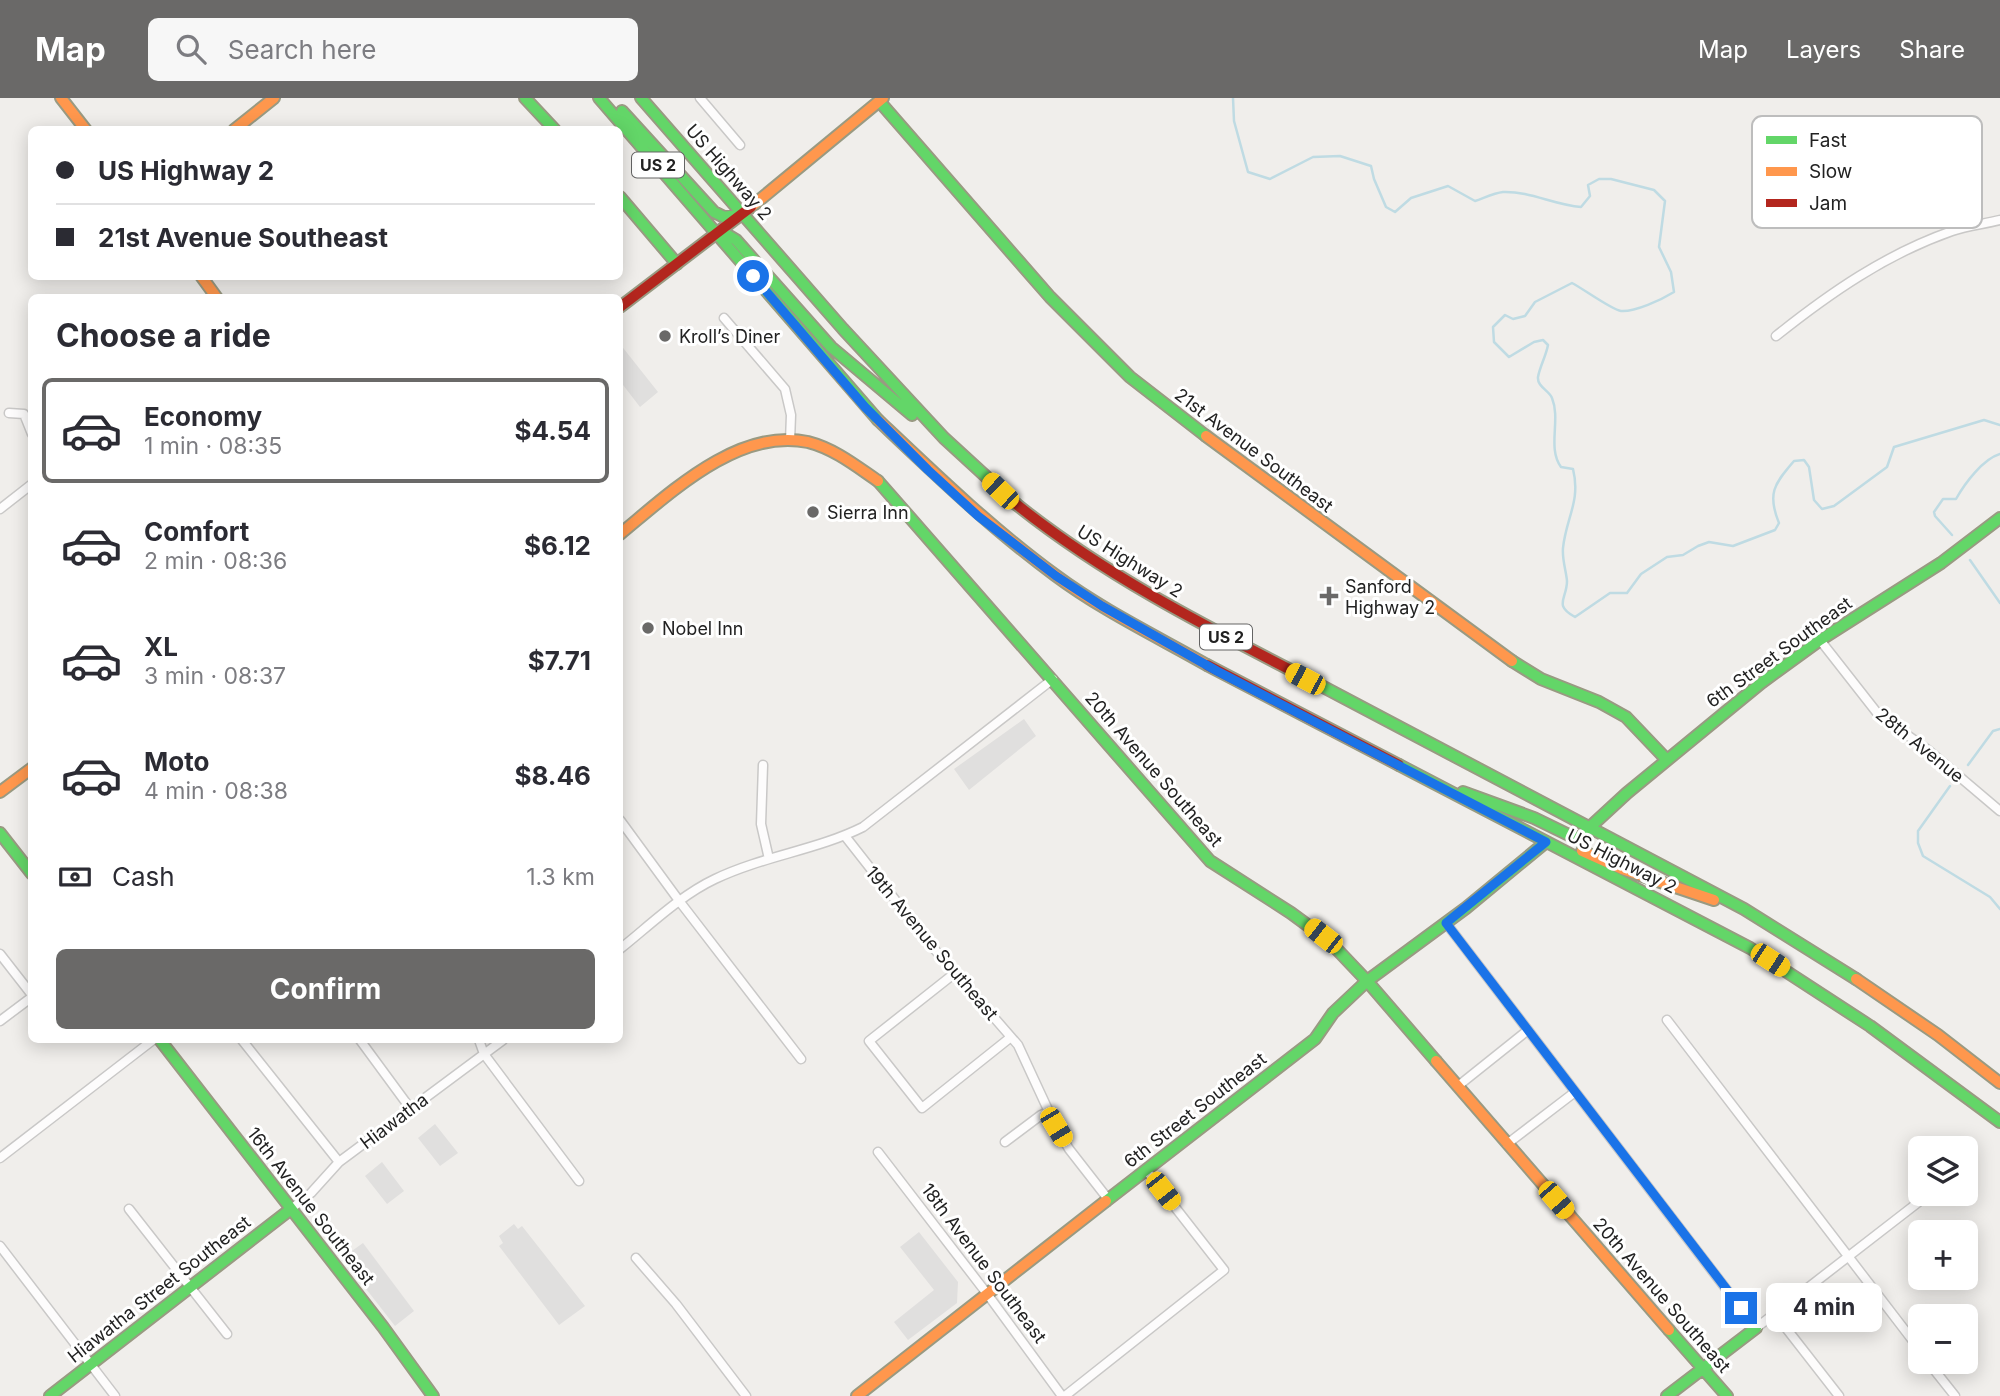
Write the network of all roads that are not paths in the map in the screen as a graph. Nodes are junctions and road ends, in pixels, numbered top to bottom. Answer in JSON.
{"nodes":[{"id":1,"x":61,"y":98,"type":"edge"},
{"id":2,"x":274,"y":98,"type":"edge"},
{"id":3,"x":526,"y":98,"type":"edge"},
{"id":4,"x":599,"y":98,"type":"edge"},
{"id":5,"x":608,"y":98,"type":"edge"},
{"id":6,"x":640,"y":98,"type":"edge"},
{"id":7,"x":700,"y":98,"type":"edge"},
{"id":8,"x":880,"y":99,"type":"edge"},
{"id":9,"x":83,"y":126,"type":"edge"},
{"id":10,"x":239,"y":126,"type":"edge"},
{"id":11,"x":551,"y":126,"type":"edge"},
{"id":12,"x":740,"y":145,"type":"dead end"},
{"id":13,"x":623,"y":201,"type":"edge"},
{"id":14,"x":742,"y":214,"type":"junction"},
{"id":15,"x":2000,"y":220,"type":"edge"},
{"id":16,"x":1982,"y":224,"type":"edge"},
{"id":17,"x":1966,"y":228,"type":"edge"},
{"id":18,"x":716,"y":234,"type":"junction"},
{"id":19,"x":677,"y":264,"type":"junction"},
{"id":20,"x":623,"y":305,"type":"edge"},
{"id":21,"x":724,"y":318,"type":"dead end"},
{"id":22,"x":1776,"y":336,"type":"dead end"},
{"id":23,"x":9,"y":413,"type":"dead end"},
{"id":24,"x":28,"y":424,"type":"edge"},
{"id":25,"x":944,"y":439,"type":"junction"},
{"id":26,"x":790,"y":441,"type":"junction"},
{"id":27,"x":28,"y":487,"type":"edge"},
{"id":28,"x":0,"y":509,"type":"edge"},
{"id":29,"x":2000,"y":518,"type":"edge"},
{"id":30,"x":623,"y":532,"type":"edge"},
{"id":31,"x":1820,"y":640,"type":"junction"},
{"id":32,"x":1053,"y":679,"type":"junction"},
{"id":33,"x":1667,"y":760,"type":"junction"},
{"id":34,"x":763,"y":765,"type":"dead end"},
{"id":35,"x":1399,"y":766,"type":"junction"},
{"id":36,"x":28,"y":771,"type":"edge"},
{"id":37,"x":0,"y":792,"type":"edge"},
{"id":38,"x":2000,"y":811,"type":"edge"},
{"id":39,"x":623,"y":824,"type":"edge"},
{"id":40,"x":1589,"y":828,"type":"junction"},
{"id":41,"x":0,"y":833,"type":"edge"},
{"id":42,"x":845,"y":836,"type":"junction"},
{"id":43,"x":1546,"y":842,"type":"junction"},
{"id":44,"x":769,"y":859,"type":"junction"},
{"id":45,"x":28,"y":869,"type":"edge"},
{"id":46,"x":680,"y":902,"type":"junction"},
{"id":47,"x":1744,"y":909,"type":"junction"},
{"id":48,"x":1446,"y":923,"type":"junction"},
{"id":49,"x":623,"y":947,"type":"edge"},
{"id":50,"x":0,"y":954,"type":"edge"},
{"id":51,"x":955,"y":973,"type":"junction"},
{"id":52,"x":1367,"y":981,"type":"junction"},
{"id":53,"x":28,"y":996,"type":"edge"},
{"id":54,"x":28,"y":999,"type":"edge"},
{"id":55,"x":1667,"y":1020,"type":"dead end"},
{"id":56,"x":0,"y":1021,"type":"edge"},
{"id":57,"x":1528,"y":1030,"type":"junction"},
{"id":58,"x":1011,"y":1037,"type":"junction"},
{"id":59,"x":149,"y":1043,"type":"edge"},
{"id":60,"x":162,"y":1043,"type":"edge"},
{"id":61,"x":244,"y":1043,"type":"edge"},
{"id":62,"x":362,"y":1043,"type":"edge"},
{"id":63,"x":480,"y":1043,"type":"edge"},
{"id":64,"x":499,"y":1043,"type":"edge"},
{"id":65,"x":484,"y":1054,"type":"junction"},
{"id":66,"x":801,"y":1059,"type":"dead end"},
{"id":67,"x":2000,"y":1083,"type":"edge"},
{"id":68,"x":1458,"y":1086,"type":"junction"},
{"id":69,"x":1575,"y":1092,"type":"junction"},
{"id":70,"x":1963,"y":1093,"type":"junction"},
{"id":71,"x":410,"y":1108,"type":"junction"},
{"id":72,"x":1048,"y":1112,"type":"junction"},
{"id":73,"x":2000,"y":1122,"type":"edge"},
{"id":74,"x":2000,"y":1130,"type":"edge"},
{"id":75,"x":1005,"y":1142,"type":"dead end"},
{"id":76,"x":1507,"y":1144,"type":"junction"},
{"id":77,"x":878,"y":1152,"type":"dead end"},
{"id":78,"x":0,"y":1158,"type":"edge"},
{"id":79,"x":340,"y":1162,"type":"junction"},
{"id":80,"x":1146,"y":1170,"type":"junction"},
{"id":81,"x":579,"y":1181,"type":"dead end"},
{"id":82,"x":1108,"y":1199,"type":"junction"},
{"id":83,"x":1913,"y":1206,"type":"edge"},
{"id":84,"x":129,"y":1209,"type":"dead end"},
{"id":85,"x":291,"y":1209,"type":"junction"},
{"id":86,"x":0,"y":1246,"type":"edge"},
{"id":87,"x":1847,"y":1256,"type":"junction"},
{"id":88,"x":636,"y":1258,"type":"dead end"},
{"id":89,"x":190,"y":1287,"type":"junction"},
{"id":90,"x":988,"y":1294,"type":"junction"},
{"id":91,"x":1775,"y":1314,"type":"junction"},
{"id":92,"x":1756,"y":1328,"type":"junction"},
{"id":93,"x":227,"y":1334,"type":"dead end"},
{"id":94,"x":1908,"y":1335,"type":"edge"},
{"id":95,"x":90,"y":1364,"type":"junction"},
{"id":96,"x":1702,"y":1368,"type":"junction"},
{"id":97,"x":1938,"y":1374,"type":"edge"},
{"id":98,"x":50,"y":1396,"type":"edge"},
{"id":99,"x":115,"y":1396,"type":"edge"},
{"id":100,"x":433,"y":1396,"type":"edge"},
{"id":101,"x":747,"y":1396,"type":"edge"},
{"id":102,"x":857,"y":1396,"type":"edge"},
{"id":103,"x":1063,"y":1396,"type":"edge"},
{"id":104,"x":1667,"y":1396,"type":"edge"},
{"id":105,"x":1727,"y":1396,"type":"edge"},
{"id":106,"x":1839,"y":1396,"type":"edge"},
{"id":107,"x":1955,"y":1396,"type":"edge"}],
"edges":[{"from":1,"to":9,"type":"main road"},
{"from":2,"to":10,"type":"main road"},
{"from":3,"to":11,"type":"main road"},
{"from":4,"to":18,"type":"main road","name":"US Highway 2","number":"US 2"},
{"from":5,"to":14,"type":"main road"},
{"from":6,"to":14,"type":"main road","name":"US Highway 2","number":"US 2"},
{"from":7,"to":12,"type":"street"},
{"from":8,"to":14,"type":"main road"},
{"from":8,"to":33,"type":"main road","name":"21st Avenue Southeast"},
{"from":13,"to":19,"type":"main road"},
{"from":14,"to":18,"type":"main road"},
{"from":14,"to":25,"type":"main road","name":"US Highway 2","number":"US 2"},
{"from":15,"to":16,"type":"street"},
{"from":17,"to":22,"type":"street"},
{"from":18,"to":19,"type":"main road"},
{"from":18,"to":25,"type":"main road"},
{"from":18,"to":35,"type":"main road","name":"US Highway 2","number":"US 2"},
{"from":19,"to":20,"type":"main road"},
{"from":21,"to":26,"type":"street"},
{"from":23,"to":24,"type":"street"},
{"from":25,"to":40,"type":"main road","name":"US Highway 2","number":"US 2"},
{"from":26,"to":30,"type":"main road"},
{"from":26,"to":32,"type":"main road","name":"20th Avenue Southeast"},
{"from":27,"to":28,"type":"street"},
{"from":29,"to":31,"type":"main road","name":"6th Street Southeast"},
{"from":31,"to":33,"type":"main road","name":"6th Street Southeast"},
{"from":31,"to":38,"type":"street","name":"28th Avenue"},
{"from":32,"to":42,"type":"street"},
{"from":32,"to":52,"type":"main road","name":"20th Avenue Southeast"},
{"from":33,"to":40,"type":"main road","name":"6th Street Southeast"},
{"from":34,"to":44,"type":"street"},
{"from":35,"to":40,"type":"main road"},
{"from":35,"to":43,"type":"main road","name":"US Highway 2","number":"US 2"},
{"from":36,"to":37,"type":"main road"},
{"from":39,"to":46,"type":"street"},
{"from":40,"to":47,"type":"main road","name":"US Highway 2","number":"US 2"},
{"from":41,"to":45,"type":"main road"},
{"from":42,"to":44,"type":"street"},
{"from":42,"to":51,"type":"street","name":"19th Avenue Southeast"},
{"from":43,"to":47,"type":"main road"},
{"from":43,"to":48,"type":"main road","name":"6th Street Southeast"},
{"from":43,"to":70,"type":"main road","name":"US Highway 2","number":"US 2"},
{"from":44,"to":46,"type":"street"},
{"from":46,"to":49,"type":"street"},
{"from":46,"to":66,"type":"street"},
{"from":47,"to":67,"type":"main road","name":"US Highway 2","number":"US 2"},
{"from":48,"to":52,"type":"main road","name":"6th Street Southeast"},
{"from":48,"to":57,"type":"street"},
{"from":50,"to":53,"type":"street"},
{"from":51,"to":58,"type":"street","name":"19th Avenue Southeast"},
{"from":51,"to":58,"type":"street"},
{"from":52,"to":68,"type":"main road","name":"20th Avenue Southeast"},
{"from":52,"to":80,"type":"main road","name":"6th Street Southeast"},
{"from":54,"to":56,"type":"street"},
{"from":55,"to":87,"type":"street"},
{"from":57,"to":68,"type":"street"},
{"from":57,"to":69,"type":"street"},
{"from":58,"to":72,"type":"street","name":"19th Avenue Southeast"},
{"from":59,"to":78,"type":"street"},
{"from":60,"to":85,"type":"main road","name":"16th Avenue Southeast"},
{"from":61,"to":79,"type":"street"},
{"from":62,"to":71,"type":"street"},
{"from":63,"to":65,"type":"street"},
{"from":64,"to":65,"type":"street","name":"Hiawatha"},
{"from":65,"to":71,"type":"street","name":"Hiawatha"},
{"from":65,"to":81,"type":"street"},
{"from":68,"to":76,"type":"main road","name":"20th Avenue Southeast"},
{"from":69,"to":76,"type":"street"},
{"from":69,"to":92,"type":"street"},
{"from":70,"to":73,"type":"main road","name":"US Highway 2","number":"US 2"},
{"from":70,"to":74,"type":"main road"},
{"from":71,"to":79,"type":"street","name":"Hiawatha"},
{"from":72,"to":75,"type":"street"},
{"from":72,"to":82,"type":"street","name":"19th Avenue Southeast"},
{"from":76,"to":96,"type":"main road","name":"20th Avenue Southeast"},
{"from":77,"to":90,"type":"street","name":"18th Avenue Southeast"},
{"from":79,"to":85,"type":"street","name":"Hiawatha"},
{"from":80,"to":82,"type":"main road","name":"6th Street Southeast"},
{"from":80,"to":103,"type":"street"},
{"from":82,"to":90,"type":"main road","name":"6th Street Southeast"},
{"from":83,"to":87,"type":"street"},
{"from":84,"to":89,"type":"street"},
{"from":85,"to":89,"type":"main road","name":"Hiawatha Street Southeast"},
{"from":85,"to":100,"type":"main road","name":"16th Avenue Southeast"},
{"from":86,"to":95,"type":"street"},
{"from":87,"to":91,"type":"street"},
{"from":87,"to":94,"type":"street"},
{"from":88,"to":101,"type":"street"},
{"from":89,"to":93,"type":"street"},
{"from":89,"to":95,"type":"main road","name":"Hiawatha Street Southeast"},
{"from":90,"to":102,"type":"main road","name":"6th Street Southeast"},
{"from":90,"to":103,"type":"street","name":"18th Avenue Southeast"},
{"from":91,"to":92,"type":"street"},
{"from":91,"to":106,"type":"street"},
{"from":92,"to":96,"type":"main road"},
{"from":95,"to":98,"type":"main road","name":"Hiawatha Street Southeast"},
{"from":95,"to":99,"type":"street"},
{"from":96,"to":104,"type":"main road"},
{"from":96,"to":105,"type":"main road","name":"20th Avenue Southeast"},
{"from":97,"to":107,"type":"street"}]}
